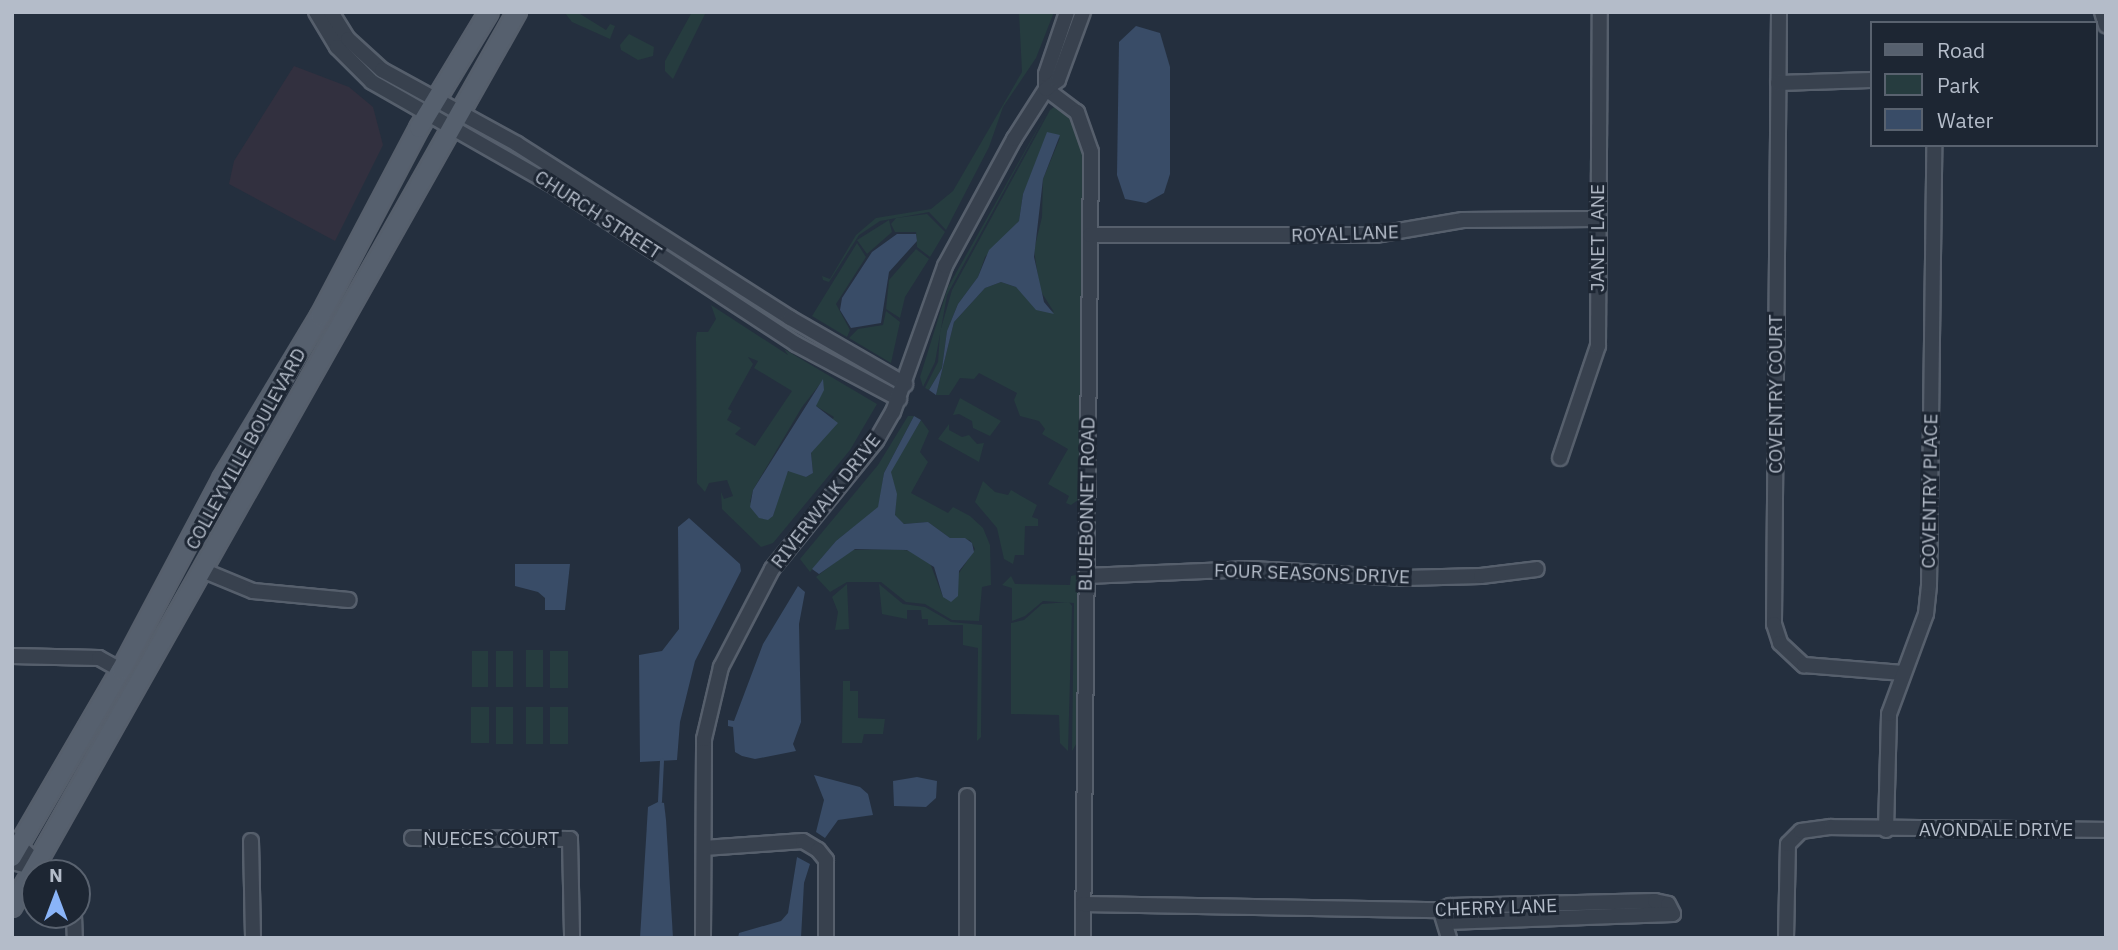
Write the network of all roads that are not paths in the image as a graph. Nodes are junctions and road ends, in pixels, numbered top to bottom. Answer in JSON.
{"nodes":[{"id":1,"x":316,"y":12,"type":"edge"},
{"id":2,"x":331,"y":12,"type":"edge"},
{"id":3,"x":489,"y":12,"type":"edge"},
{"id":4,"x":517,"y":12,"type":"edge"},
{"id":5,"x":1067,"y":12,"type":"edge"},
{"id":6,"x":1083,"y":12,"type":"edge"},
{"id":7,"x":1600,"y":12,"type":"edge"},
{"id":8,"x":1779,"y":12,"type":"edge"},
{"id":9,"x":2102,"y":12,"type":"edge"},
{"id":10,"x":2106,"y":25,"type":"edge"},
{"id":11,"x":355,"y":57,"type":"junction"},
{"id":12,"x":1870,"y":80,"type":"edge"},
{"id":13,"x":1778,"y":83,"type":"junction"},
{"id":14,"x":1046,"y":89,"type":"junction"},
{"id":15,"x":436,"y":99,"type":"junction"},
{"id":16,"x":460,"y":112,"type":"junction"},
{"id":17,"x":426,"y":114,"type":"junction"},
{"id":18,"x":450,"y":129,"type":"junction"},
{"id":19,"x":1934,"y":147,"type":"edge"},
{"id":20,"x":618,"y":206,"type":"junction"},
{"id":21,"x":1598,"y":219,"type":"junction"},
{"id":22,"x":609,"y":222,"type":"junction"},
{"id":23,"x":1090,"y":235,"type":"junction"},
{"id":24,"x":718,"y":270,"type":"junction"},
{"id":25,"x":707,"y":286,"type":"junction"},
{"id":26,"x":905,"y":384,"type":"junction"},
{"id":27,"x":899,"y":399,"type":"junction"},
{"id":28,"x":1560,"y":458,"type":"dead end"},
{"id":29,"x":182,"y":553,"type":"junction"},
{"id":30,"x":1537,"y":569,"type":"dead end"},
{"id":31,"x":202,"y":570,"type":"junction"},
{"id":32,"x":1086,"y":576,"type":"junction"},
{"id":33,"x":349,"y":600,"type":"dead end"},
{"id":34,"x":12,"y":656,"type":"edge"},
{"id":35,"x":121,"y":670,"type":"junction"},
{"id":36,"x":1903,"y":673,"type":"junction"},
{"id":37,"x":140,"y":682,"type":"junction"},
{"id":38,"x":967,"y":796,"type":"dead end"},
{"id":39,"x":1886,"y":830,"type":"junction"},
{"id":40,"x":2106,"y":830,"type":"edge"},
{"id":41,"x":412,"y":838,"type":"dead end"},
{"id":42,"x":251,"y":842,"type":"dead end"},
{"id":43,"x":704,"y":848,"type":"junction"},
{"id":44,"x":14,"y":850,"type":"edge"},
{"id":45,"x":46,"y":859,"type":"edge"},
{"id":46,"x":1083,"y":904,"type":"junction"},
{"id":47,"x":1462,"y":906,"type":"junction"},
{"id":48,"x":1443,"y":916,"type":"junction"},
{"id":49,"x":1464,"y":922,"type":"junction"},
{"id":50,"x":253,"y":938,"type":"edge"},
{"id":51,"x":572,"y":938,"type":"edge"},
{"id":52,"x":703,"y":938,"type":"edge"},
{"id":53,"x":826,"y":938,"type":"edge"},
{"id":54,"x":967,"y":938,"type":"edge"},
{"id":55,"x":1083,"y":938,"type":"edge"},
{"id":56,"x":1449,"y":938,"type":"edge"},
{"id":57,"x":1786,"y":938,"type":"edge"}],
"edges":[{"from":1,"to":11,"type":"street","name":"CHURCH STREET"},
{"from":2,"to":11,"type":"street","name":"CHURCH STREET"},
{"from":3,"to":15,"type":"main road","name":"COLLEYVILLE BOULEVARD"},
{"from":4,"to":16,"type":"main road","name":"COLLEYVILLE BOULEVARD"},
{"from":5,"to":14,"type":"street"},
{"from":6,"to":14,"type":"street"},
{"from":7,"to":21,"type":"street","name":"JANET LANE"},
{"from":8,"to":13,"type":"street","name":"COVENTRY COURT"},
{"from":9,"to":10,"type":"street"},
{"from":11,"to":15,"type":"street","name":"CHURCH STREET"},
{"from":11,"to":17,"type":"street","name":"CHURCH STREET"},
{"from":12,"to":13,"type":"street"},
{"from":13,"to":36,"type":"street","name":"COVENTRY COURT"},
{"from":14,"to":23,"type":"street","name":"BLUEBONNET ROAD"},
{"from":14,"to":26,"type":"street","name":"RIVERWALK DRIVE"},
{"from":15,"to":16,"type":"street","name":"CHURCH STREET"},
{"from":15,"to":17,"type":"main road","name":"COLLEYVILLE BOULEVARD"},
{"from":16,"to":18,"type":"main road","name":"COLLEYVILLE BOULEVARD"},
{"from":16,"to":20,"type":"street","name":"CHURCH STREET"},
{"from":17,"to":18,"type":"street","name":"CHURCH STREET"},
{"from":17,"to":29,"type":"main road","name":"COLLEYVILLE BOULEVARD"},
{"from":18,"to":22,"type":"street","name":"CHURCH STREET"},
{"from":18,"to":31,"type":"main road","name":"COLLEYVILLE BOULEVARD"},
{"from":19,"to":36,"type":"street","name":"COVENTRY PLACE"},
{"from":20,"to":22,"type":"street"},
{"from":20,"to":24,"type":"street","name":"CHURCH STREET"},
{"from":21,"to":23,"type":"street","name":"ROYAL LANE"},
{"from":21,"to":28,"type":"street","name":"JANET LANE"},
{"from":22,"to":25,"type":"street","name":"CHURCH STREET"},
{"from":23,"to":32,"type":"street","name":"BLUEBONNET ROAD"},
{"from":24,"to":25,"type":"street"},
{"from":24,"to":26,"type":"street","name":"CHURCH STREET"},
{"from":25,"to":27,"type":"street","name":"CHURCH STREET"},
{"from":26,"to":27,"type":"street","name":"RIVERWALK DRIVE"},
{"from":27,"to":43,"type":"street","name":"RIVERWALK DRIVE"},
{"from":29,"to":31,"type":"main road"},
{"from":29,"to":35,"type":"main road","name":"COLLEYVILLE BOULEVARD"},
{"from":30,"to":32,"type":"street","name":"FOUR SEASONS DRIVE"},
{"from":31,"to":33,"type":"street"},
{"from":31,"to":37,"type":"main road","name":"COLLEYVILLE BOULEVARD"},
{"from":32,"to":46,"type":"street","name":"BLUEBONNET ROAD"},
{"from":34,"to":35,"type":"street"},
{"from":35,"to":37,"type":"main road"},
{"from":35,"to":44,"type":"main road","name":"COLLEYVILLE BOULEVARD"},
{"from":36,"to":39,"type":"street","name":"COVENTRY PLACE"},
{"from":37,"to":45,"type":"main road","name":"COLLEYVILLE BOULEVARD"},
{"from":38,"to":54,"type":"street"},
{"from":39,"to":40,"type":"street","name":"AVONDALE DRIVE"},
{"from":39,"to":57,"type":"street","name":"AVONDALE DRIVE"},
{"from":41,"to":51,"type":"street","name":"NUECES COURT"},
{"from":42,"to":50,"type":"street"},
{"from":43,"to":52,"type":"street","name":"RIVERWALK DRIVE"},
{"from":43,"to":53,"type":"street"},
{"from":46,"to":48,"type":"street","name":"CHERRY LANE"},
{"from":46,"to":55,"type":"street","name":"BLUEBONNET ROAD"},
{"from":47,"to":48,"type":"street","name":"CHERRY LANE"},
{"from":47,"to":49,"type":"street"},
{"from":47,"to":49,"type":"street","name":"CHERRY LANE"},
{"from":48,"to":49,"type":"street","name":"CHERRY LANE"},
{"from":48,"to":56,"type":"street"}]}
